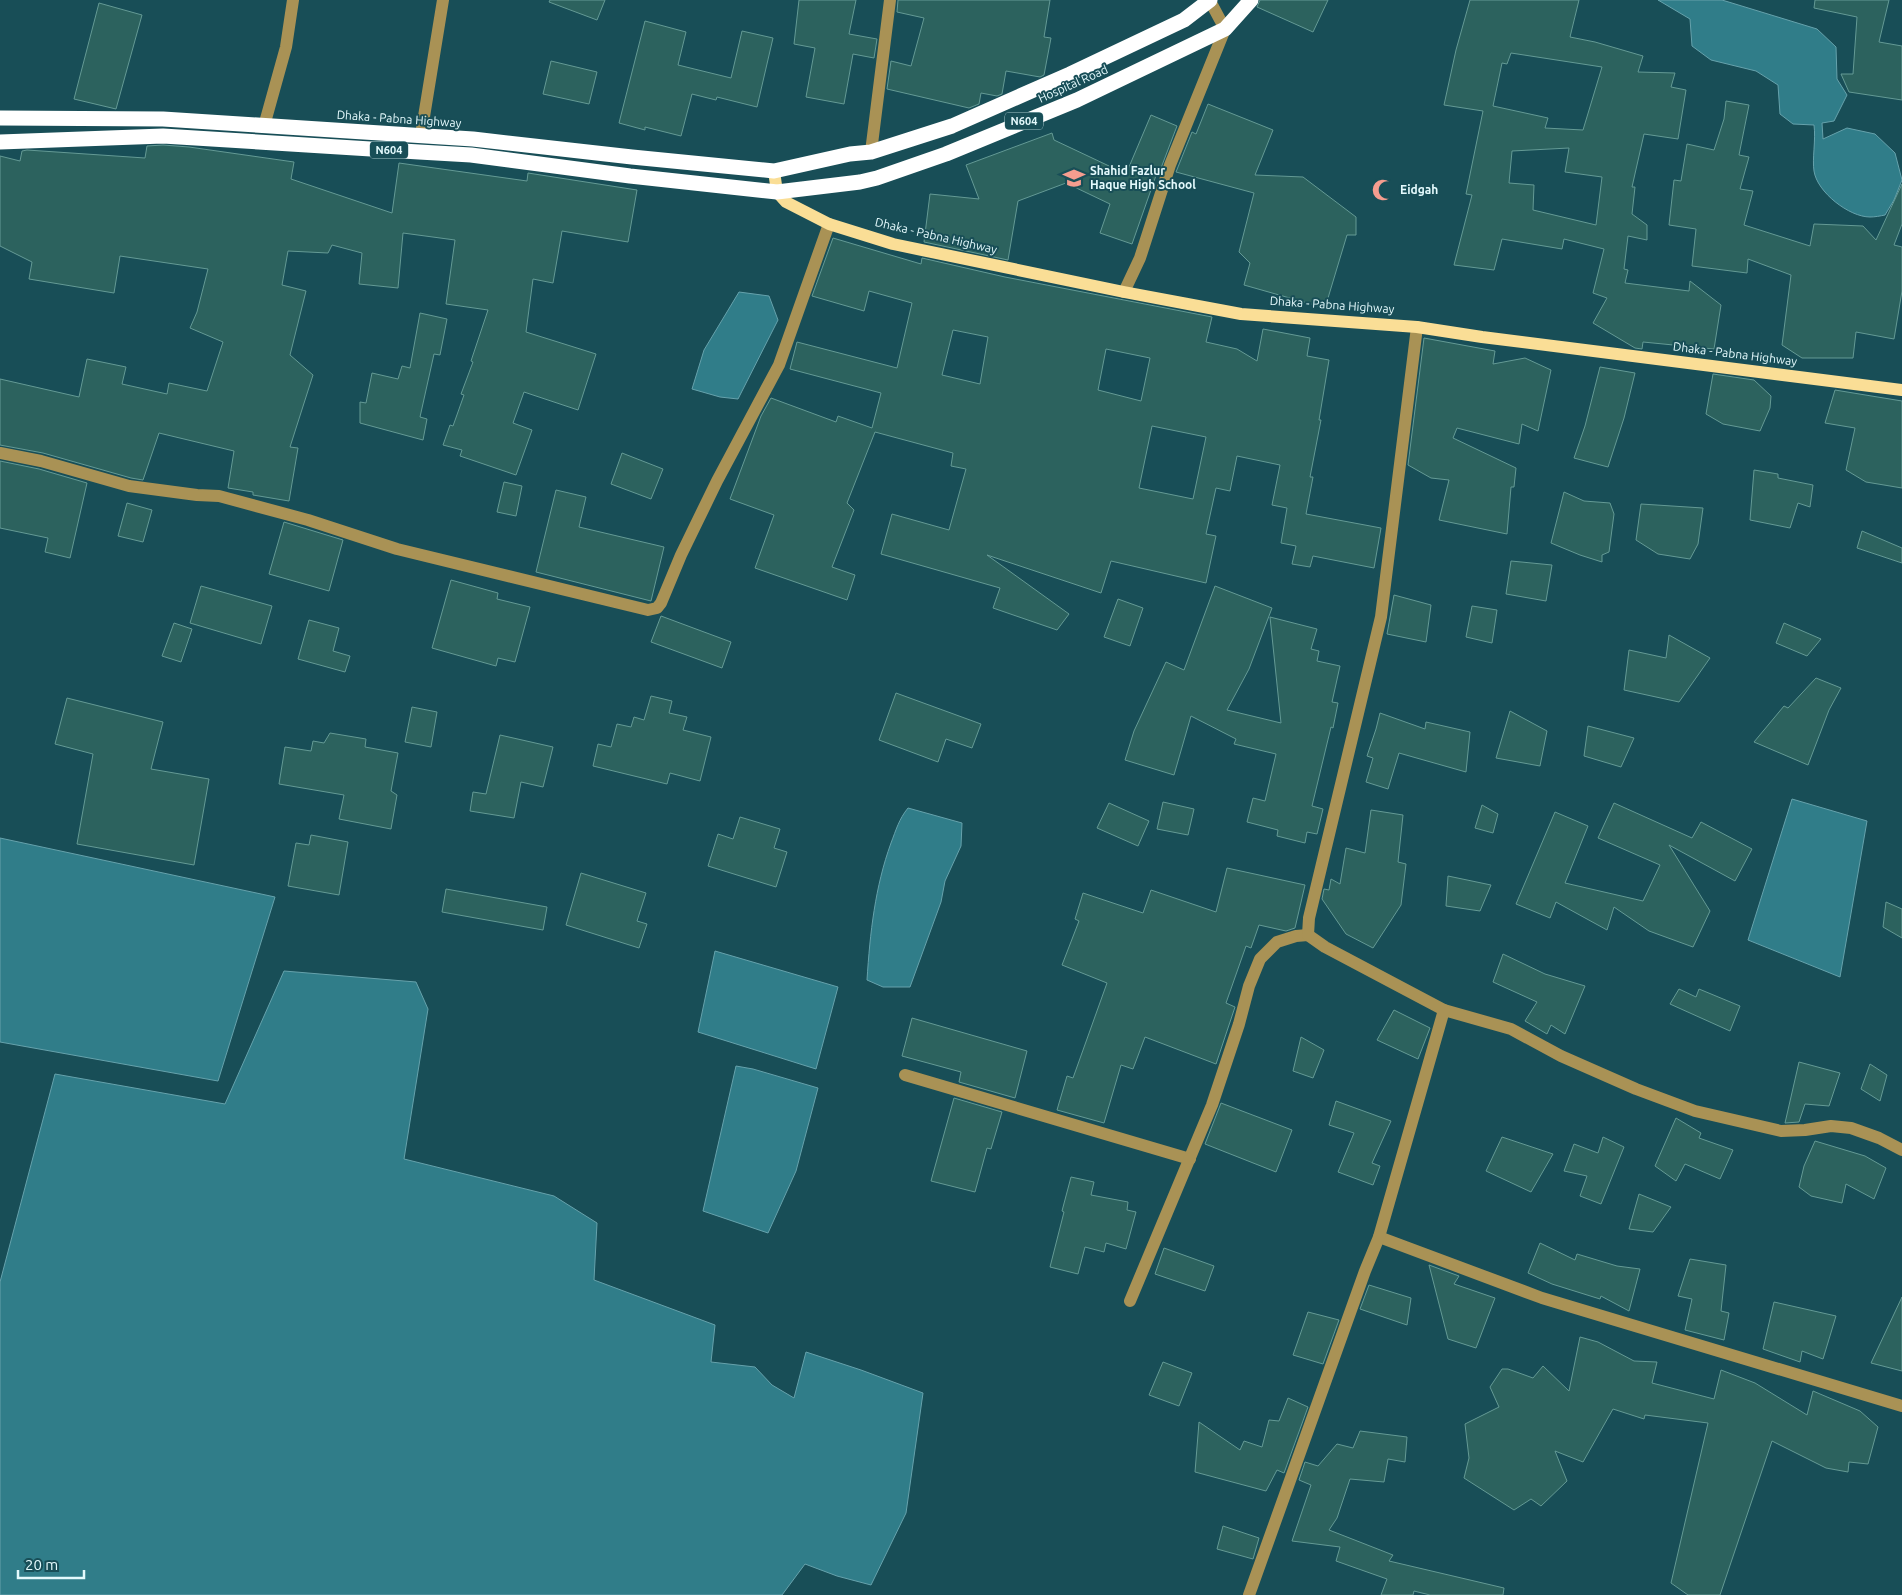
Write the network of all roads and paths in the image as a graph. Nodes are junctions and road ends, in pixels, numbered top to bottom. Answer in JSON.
{"nodes":[{"id":1,"x":293,"y":0,"type":"edge"},
{"id":2,"x":443,"y":0,"type":"edge"},
{"id":3,"x":890,"y":0,"type":"edge"},
{"id":4,"x":1210,"y":0,"type":"edge"},
{"id":5,"x":1250,"y":0,"type":"edge"},
{"id":6,"x":1225,"y":29,"type":"junction"},
{"id":7,"x":0,"y":118,"type":"edge"},
{"id":8,"x":264,"y":126,"type":"junction"},
{"id":9,"x":421,"y":136,"type":"junction"},
{"id":10,"x":0,"y":142,"type":"edge"},
{"id":11,"x":871,"y":152,"type":"junction"},
{"id":12,"x":774,"y":171,"type":"junction"},
{"id":13,"x":777,"y":192,"type":"junction"},
{"id":14,"x":828,"y":224,"type":"junction"},
{"id":15,"x":1124,"y":292,"type":"junction"},
{"id":16,"x":1417,"y":326,"type":"junction"},
{"id":17,"x":1902,"y":390,"type":"edge"},
{"id":18,"x":0,"y":453,"type":"edge"},
{"id":19,"x":1308,"y":935,"type":"junction"},
{"id":20,"x":1444,"y":1010,"type":"junction"},
{"id":21,"x":905,"y":1075,"type":"dead end"},
{"id":22,"x":1902,"y":1150,"type":"edge"},
{"id":23,"x":1190,"y":1159,"type":"junction"},
{"id":24,"x":1379,"y":1237,"type":"junction"},
{"id":25,"x":1130,"y":1301,"type":"dead end"},
{"id":26,"x":1902,"y":1406,"type":"edge"},
{"id":27,"x":1249,"y":1595,"type":"edge"}],
"edges":[{"from":1,"to":8,"type":"street"},
{"from":2,"to":9,"type":"street"},
{"from":3,"to":11,"type":"street"},
{"from":4,"to":6,"type":"street"},
{"from":4,"to":11,"type":"highway","name":"Hospital Road","number":"N604"},
{"from":5,"to":6,"type":"highway","name":"Hospital Road","number":"N604"},
{"from":6,"to":13,"type":"highway","name":"Hospital Road","number":"N604"},
{"from":6,"to":15,"type":"street"},
{"from":7,"to":8,"type":"highway","name":"Dhaka - Pabna Highway","number":"N604"},
{"from":8,"to":9,"type":"highway","name":"Dhaka - Pabna Highway","number":"N604"},
{"from":9,"to":12,"type":"highway","name":"Dhaka - Pabna Highway","number":"N604"},
{"from":10,"to":13,"type":"highway","number":"N604"},
{"from":11,"to":12,"type":"highway","name":"Hospital Road","number":"N604"},
{"from":12,"to":13,"type":"main road"},
{"from":13,"to":14,"type":"main road","name":"Dhaka - Pabna Highway"},
{"from":14,"to":15,"type":"main road","name":"Dhaka - Pabna Highway"},
{"from":14,"to":18,"type":"street"},
{"from":15,"to":16,"type":"main road","name":"Dhaka - Pabna Highway"},
{"from":16,"to":17,"type":"main road","name":"Dhaka - Pabna Highway"},
{"from":16,"to":19,"type":"street"},
{"from":19,"to":20,"type":"street"},
{"from":19,"to":23,"type":"street"},
{"from":20,"to":22,"type":"street"},
{"from":20,"to":24,"type":"street"},
{"from":21,"to":23,"type":"street"},
{"from":23,"to":25,"type":"street"},
{"from":24,"to":26,"type":"street"},
{"from":24,"to":27,"type":"street"}]}
